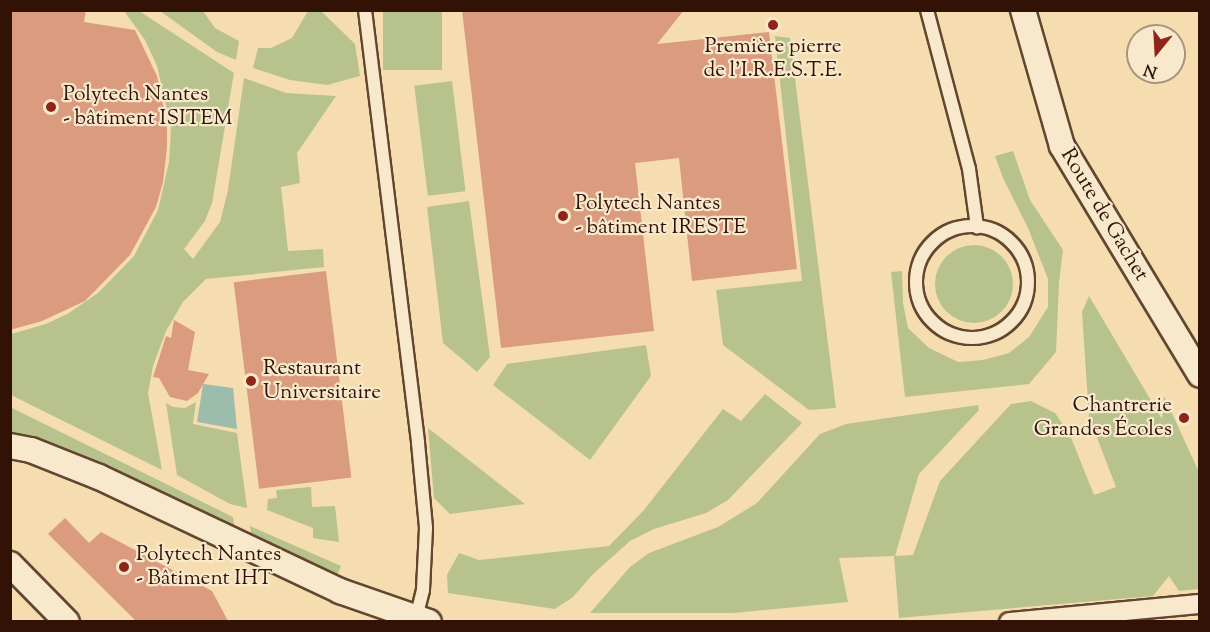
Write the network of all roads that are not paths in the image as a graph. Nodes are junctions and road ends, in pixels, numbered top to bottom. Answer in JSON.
{"nodes":[{"id":1,"x":365,"y":10,"type":"edge"},
{"id":2,"x":927,"y":10,"type":"edge"},
{"id":3,"x":1023,"y":10,"type":"edge"},
{"id":4,"x":977,"y":227,"type":"junction"},
{"id":5,"x":1200,"y":375,"type":"edge"},
{"id":6,"x":10,"y":446,"type":"edge"},
{"id":7,"x":10,"y":564,"type":"edge"},
{"id":8,"x":1200,"y":604,"type":"edge"},
{"id":9,"x":422,"y":620,"type":"edge"},
{"id":10,"x":67,"y":621,"type":"edge"},
{"id":11,"x":1009,"y":621,"type":"edge"}],
"edges":[{"from":1,"to":9,"type":"lane"},
{"from":2,"to":4,"type":"lane"},
{"from":3,"to":5,"type":"street","name":"Route de Gachet"},
{"from":4,"to":4,"type":"lane"},
{"from":6,"to":9,"type":"street"},
{"from":7,"to":10,"type":"street"},
{"from":8,"to":11,"type":"street"}]}
